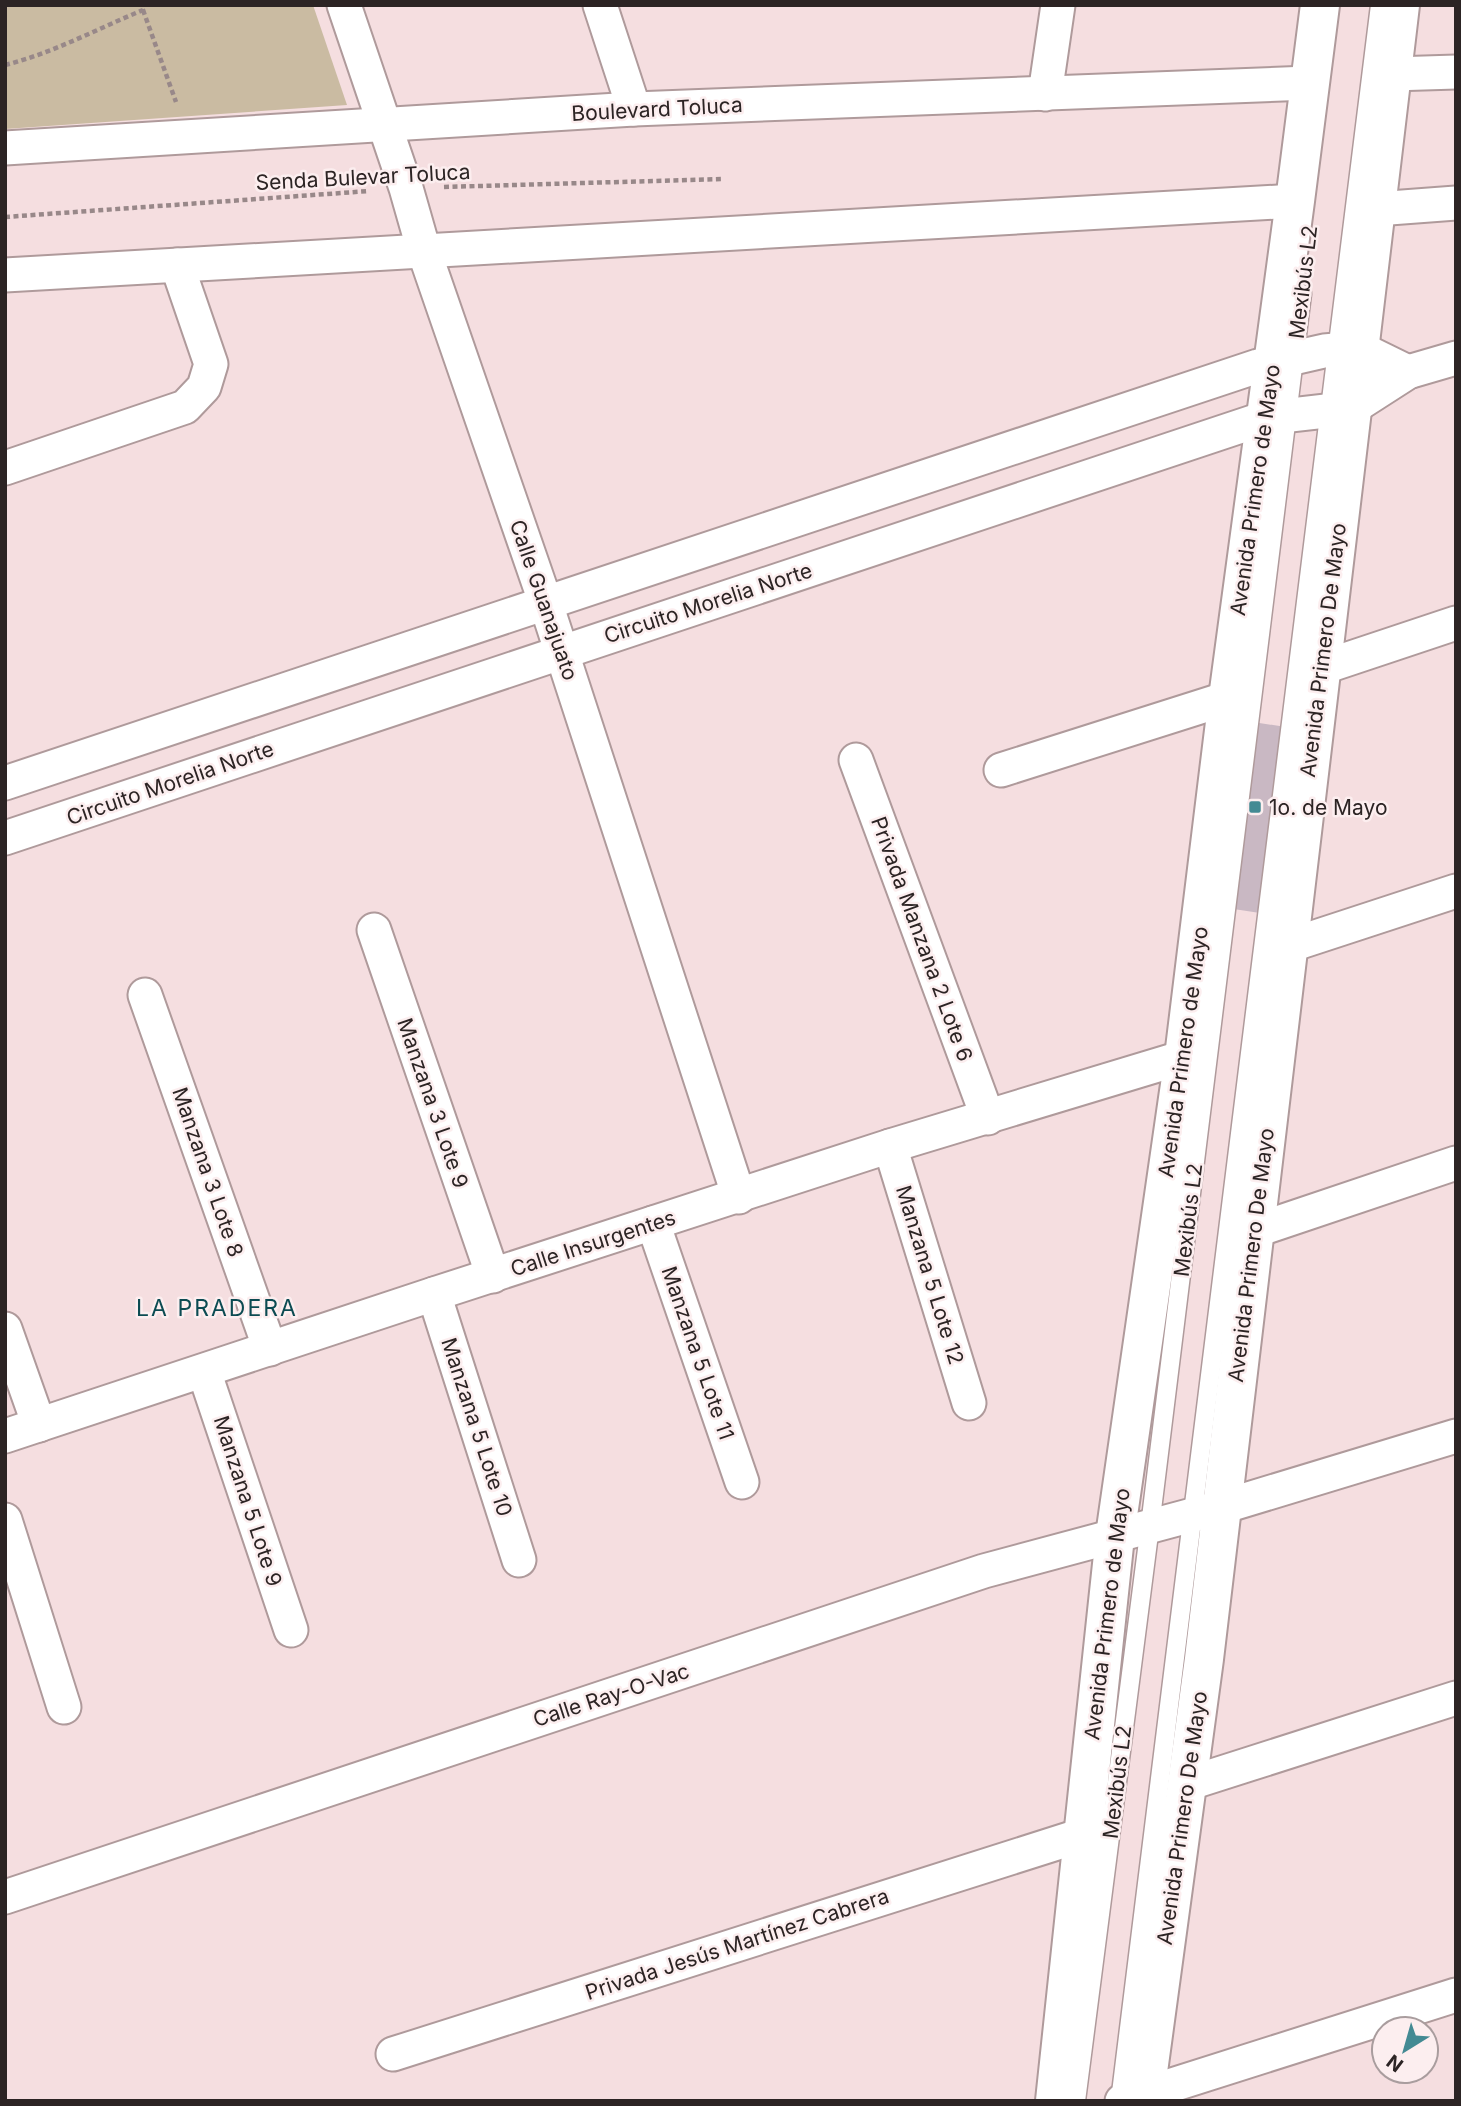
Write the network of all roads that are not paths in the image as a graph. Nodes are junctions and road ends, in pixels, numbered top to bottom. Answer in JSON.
{"nodes":[{"id":1,"x":344,"y":5,"type":"edge"},
{"id":2,"x":600,"y":5,"type":"edge"},
{"id":3,"x":1058,"y":5,"type":"edge"},
{"id":4,"x":1338,"y":5,"type":"edge"},
{"id":5,"x":1380,"y":5,"type":"edge"},
{"id":6,"x":1400,"y":5,"type":"edge"},
{"id":7,"x":1327,"y":19,"type":"edge"},
{"id":8,"x":1456,"y":72,"type":"edge"},
{"id":9,"x":1392,"y":74,"type":"junction"},
{"id":10,"x":1309,"y":83,"type":"junction"},
{"id":11,"x":1045,"y":93,"type":"junction"},
{"id":12,"x":634,"y":109,"type":"junction"},
{"id":13,"x":384,"y":124,"type":"junction"},
{"id":14,"x":5,"y":148,"type":"edge"},
{"id":15,"x":1295,"y":201,"type":"junction"},
{"id":16,"x":1456,"y":203,"type":"edge"},
{"id":17,"x":1376,"y":209,"type":"junction"},
{"id":18,"x":424,"y":251,"type":"junction"},
{"id":19,"x":177,"y":265,"type":"junction"},
{"id":20,"x":5,"y":275,"type":"edge"},
{"id":21,"x":1304,"y":277,"type":"dead end"},
{"id":22,"x":1348,"y":349,"type":"junction"},
{"id":23,"x":1456,"y":358,"type":"edge"},
{"id":24,"x":1283,"y":361,"type":"junction"},
{"id":25,"x":1408,"y":372,"type":"junction"},
{"id":26,"x":1341,"y":409,"type":"junction"},
{"id":27,"x":1275,"y":417,"type":"junction"},
{"id":28,"x":5,"y":468,"type":"edge"},
{"id":29,"x":546,"y":604,"type":"junction"},
{"id":30,"x":1456,"y":624,"type":"edge"},
{"id":31,"x":561,"y":652,"type":"junction"},
{"id":32,"x":1321,"y":668,"type":"junction"},
{"id":33,"x":1228,"y":698,"type":"junction"},
{"id":34,"x":856,"y":760,"type":"dead end"},
{"id":35,"x":1001,"y":770,"type":"dead end"},
{"id":36,"x":5,"y":783,"type":"edge"},
{"id":37,"x":5,"y":838,"type":"edge"},
{"id":38,"x":1456,"y":891,"type":"edge"},
{"id":39,"x":374,"y":930,"type":"dead end"},
{"id":40,"x":1288,"y":946,"type":"junction"},
{"id":41,"x":145,"y":995,"type":"dead end"},
{"id":42,"x":1184,"y":1057,"type":"junction"},
{"id":43,"x":988,"y":1118,"type":"junction"},
{"id":44,"x":890,"y":1146,"type":"junction"},
{"id":45,"x":1456,"y":1163,"type":"edge"},
{"id":46,"x":739,"y":1197,"type":"junction"},
{"id":47,"x":653,"y":1223,"type":"junction"},
{"id":48,"x":1254,"y":1231,"type":"junction"},
{"id":49,"x":493,"y":1276,"type":"junction"},
{"id":50,"x":434,"y":1294,"type":"junction"},
{"id":51,"x":5,"y":1329,"type":"edge"},
{"id":52,"x":270,"y":1349,"type":"junction"},
{"id":53,"x":205,"y":1371,"type":"junction"},
{"id":54,"x":969,"y":1403,"type":"dead end"},
{"id":55,"x":39,"y":1425,"type":"junction"},
{"id":56,"x":5,"y":1436,"type":"edge"},
{"id":57,"x":1456,"y":1436,"type":"edge"},
{"id":58,"x":742,"y":1482,"type":"dead end"},
{"id":59,"x":1208,"y":1511,"type":"junction"},
{"id":60,"x":5,"y":1520,"type":"edge"},
{"id":61,"x":1132,"y":1531,"type":"junction"},
{"id":62,"x":519,"y":1560,"type":"dead end"},
{"id":63,"x":291,"y":1630,"type":"dead end"},
{"id":64,"x":1456,"y":1698,"type":"edge"},
{"id":65,"x":64,"y":1707,"type":"dead end"},
{"id":66,"x":1188,"y":1784,"type":"junction"},
{"id":67,"x":1082,"y":1835,"type":"junction"},
{"id":68,"x":5,"y":1897,"type":"edge"},
{"id":69,"x":1456,"y":1995,"type":"edge"},
{"id":70,"x":393,"y":2054,"type":"dead end"},
{"id":71,"x":1133,"y":2099,"type":"edge"},
{"id":72,"x":1055,"y":2101,"type":"edge"},
{"id":73,"x":1076,"y":2101,"type":"edge"}],
"edges":[{"from":1,"to":13,"type":"street","name":"Calle Guanajuato"},
{"from":2,"to":12,"type":"street"},
{"from":3,"to":11,"type":"street"},
{"from":4,"to":7,"type":"lane"},
{"from":5,"to":22,"type":"lane","name":"Mexibús L2"},
{"from":6,"to":9,"type":"highway"},
{"from":7,"to":10,"type":"highway","name":"Avenida Primero de Mayo"},
{"from":8,"to":9,"type":"street"},
{"from":9,"to":17,"type":"highway"},
{"from":10,"to":11,"type":"street","name":"Boulevard Toluca"},
{"from":10,"to":15,"type":"highway","name":"Avenida Primero de Mayo"},
{"from":11,"to":12,"type":"street","name":"Boulevard Toluca"},
{"from":12,"to":13,"type":"street","name":"Boulevard Toluca"},
{"from":13,"to":14,"type":"street","name":"Boulevard Toluca"},
{"from":13,"to":18,"type":"street","name":"Calle Guanajuato"},
{"from":15,"to":18,"type":"street"},
{"from":15,"to":24,"type":"highway","name":"Avenida Primero de Mayo"},
{"from":16,"to":17,"type":"street"},
{"from":17,"to":22,"type":"highway"},
{"from":18,"to":19,"type":"street"},
{"from":18,"to":29,"type":"street","name":"Calle Guanajuato"},
{"from":19,"to":20,"type":"street"},
{"from":19,"to":28,"type":"street"},
{"from":21,"to":24,"type":"lane","name":"Mexibús L2"},
{"from":22,"to":24,"type":"street"},
{"from":22,"to":25,"type":"street"},
{"from":22,"to":26,"type":"highway"},
{"from":23,"to":25,"type":"street","name":"Circuito Morelia Norte"},
{"from":24,"to":27,"type":"highway","name":"Avenida Primero de Mayo"},
{"from":24,"to":29,"type":"street"},
{"from":25,"to":26,"type":"street","name":"Circuito Morelia Norte"},
{"from":26,"to":27,"type":"street","name":"Circuito Morelia Norte"},
{"from":26,"to":32,"type":"highway","name":"Avenida Primero De Mayo"},
{"from":26,"to":59,"type":"lane","name":"Mexibús L2"},
{"from":27,"to":31,"type":"street","name":"Circuito Morelia Norte"},
{"from":27,"to":33,"type":"highway","name":"Avenida Primero de Mayo"},
{"from":27,"to":61,"type":"lane","name":"Mexibús L2"},
{"from":29,"to":31,"type":"street","name":"Calle Guanajuato"},
{"from":29,"to":36,"type":"street"},
{"from":30,"to":32,"type":"street"},
{"from":31,"to":37,"type":"street","name":"Circuito Morelia Norte"},
{"from":31,"to":46,"type":"street","name":"Calle Guanajuato"},
{"from":32,"to":40,"type":"highway","name":"Avenida Primero De Mayo"},
{"from":33,"to":35,"type":"street"},
{"from":33,"to":42,"type":"highway","name":"Avenida Primero de Mayo"},
{"from":34,"to":43,"type":"street","name":"Privada Manzana 2 Lote 6"},
{"from":38,"to":40,"type":"street"},
{"from":39,"to":49,"type":"street","name":"Manzana 3 Lote 9"},
{"from":40,"to":48,"type":"highway","name":"Avenida Primero De Mayo"},
{"from":41,"to":52,"type":"street","name":"Manzana 3 Lote 8"},
{"from":42,"to":43,"type":"street","name":"Calle Insurgentes"},
{"from":42,"to":61,"type":"highway","name":"Avenida Primero de Mayo"},
{"from":43,"to":44,"type":"street","name":"Calle Insurgentes"},
{"from":44,"to":46,"type":"street","name":"Calle Insurgentes"},
{"from":44,"to":54,"type":"street","name":"Manzana 5 Lote 12"},
{"from":45,"to":48,"type":"street"},
{"from":46,"to":47,"type":"street","name":"Calle Insurgentes"},
{"from":47,"to":49,"type":"street","name":"Calle Insurgentes"},
{"from":47,"to":58,"type":"street","name":"Manzana 5 Lote 11"},
{"from":48,"to":59,"type":"highway","name":"Avenida Primero De Mayo"},
{"from":49,"to":50,"type":"street","name":"Calle Insurgentes"},
{"from":50,"to":52,"type":"street","name":"Calle Insurgentes"},
{"from":50,"to":62,"type":"street","name":"Manzana 5 Lote 10"},
{"from":51,"to":55,"type":"street"},
{"from":52,"to":53,"type":"street","name":"Calle Insurgentes"},
{"from":53,"to":55,"type":"street","name":"Calle Insurgentes"},
{"from":53,"to":63,"type":"street","name":"Manzana 5 Lote 9"},
{"from":55,"to":56,"type":"street","name":"Calle Insurgentes"},
{"from":57,"to":59,"type":"street","name":"Calle Ray-O-Vac"},
{"from":59,"to":61,"type":"street","name":"Calle Ray-O-Vac"},
{"from":59,"to":66,"type":"highway","name":"Avenida Primero De Mayo"},
{"from":59,"to":71,"type":"lane","name":"Mexibús L2"},
{"from":60,"to":65,"type":"street"},
{"from":61,"to":67,"type":"highway","name":"Avenida Primero de Mayo"},
{"from":61,"to":68,"type":"street","name":"Calle Ray-O-Vac"},
{"from":61,"to":73,"type":"lane","name":"Mexibús L2"},
{"from":64,"to":66,"type":"street"},
{"from":66,"to":71,"type":"highway","name":"Avenida Primero De Mayo"},
{"from":67,"to":70,"type":"street","name":"Privada Jesús Martínez Cabrera"},
{"from":67,"to":72,"type":"highway","name":"Avenida Primero de Mayo"},
{"from":69,"to":71,"type":"street"}]}
